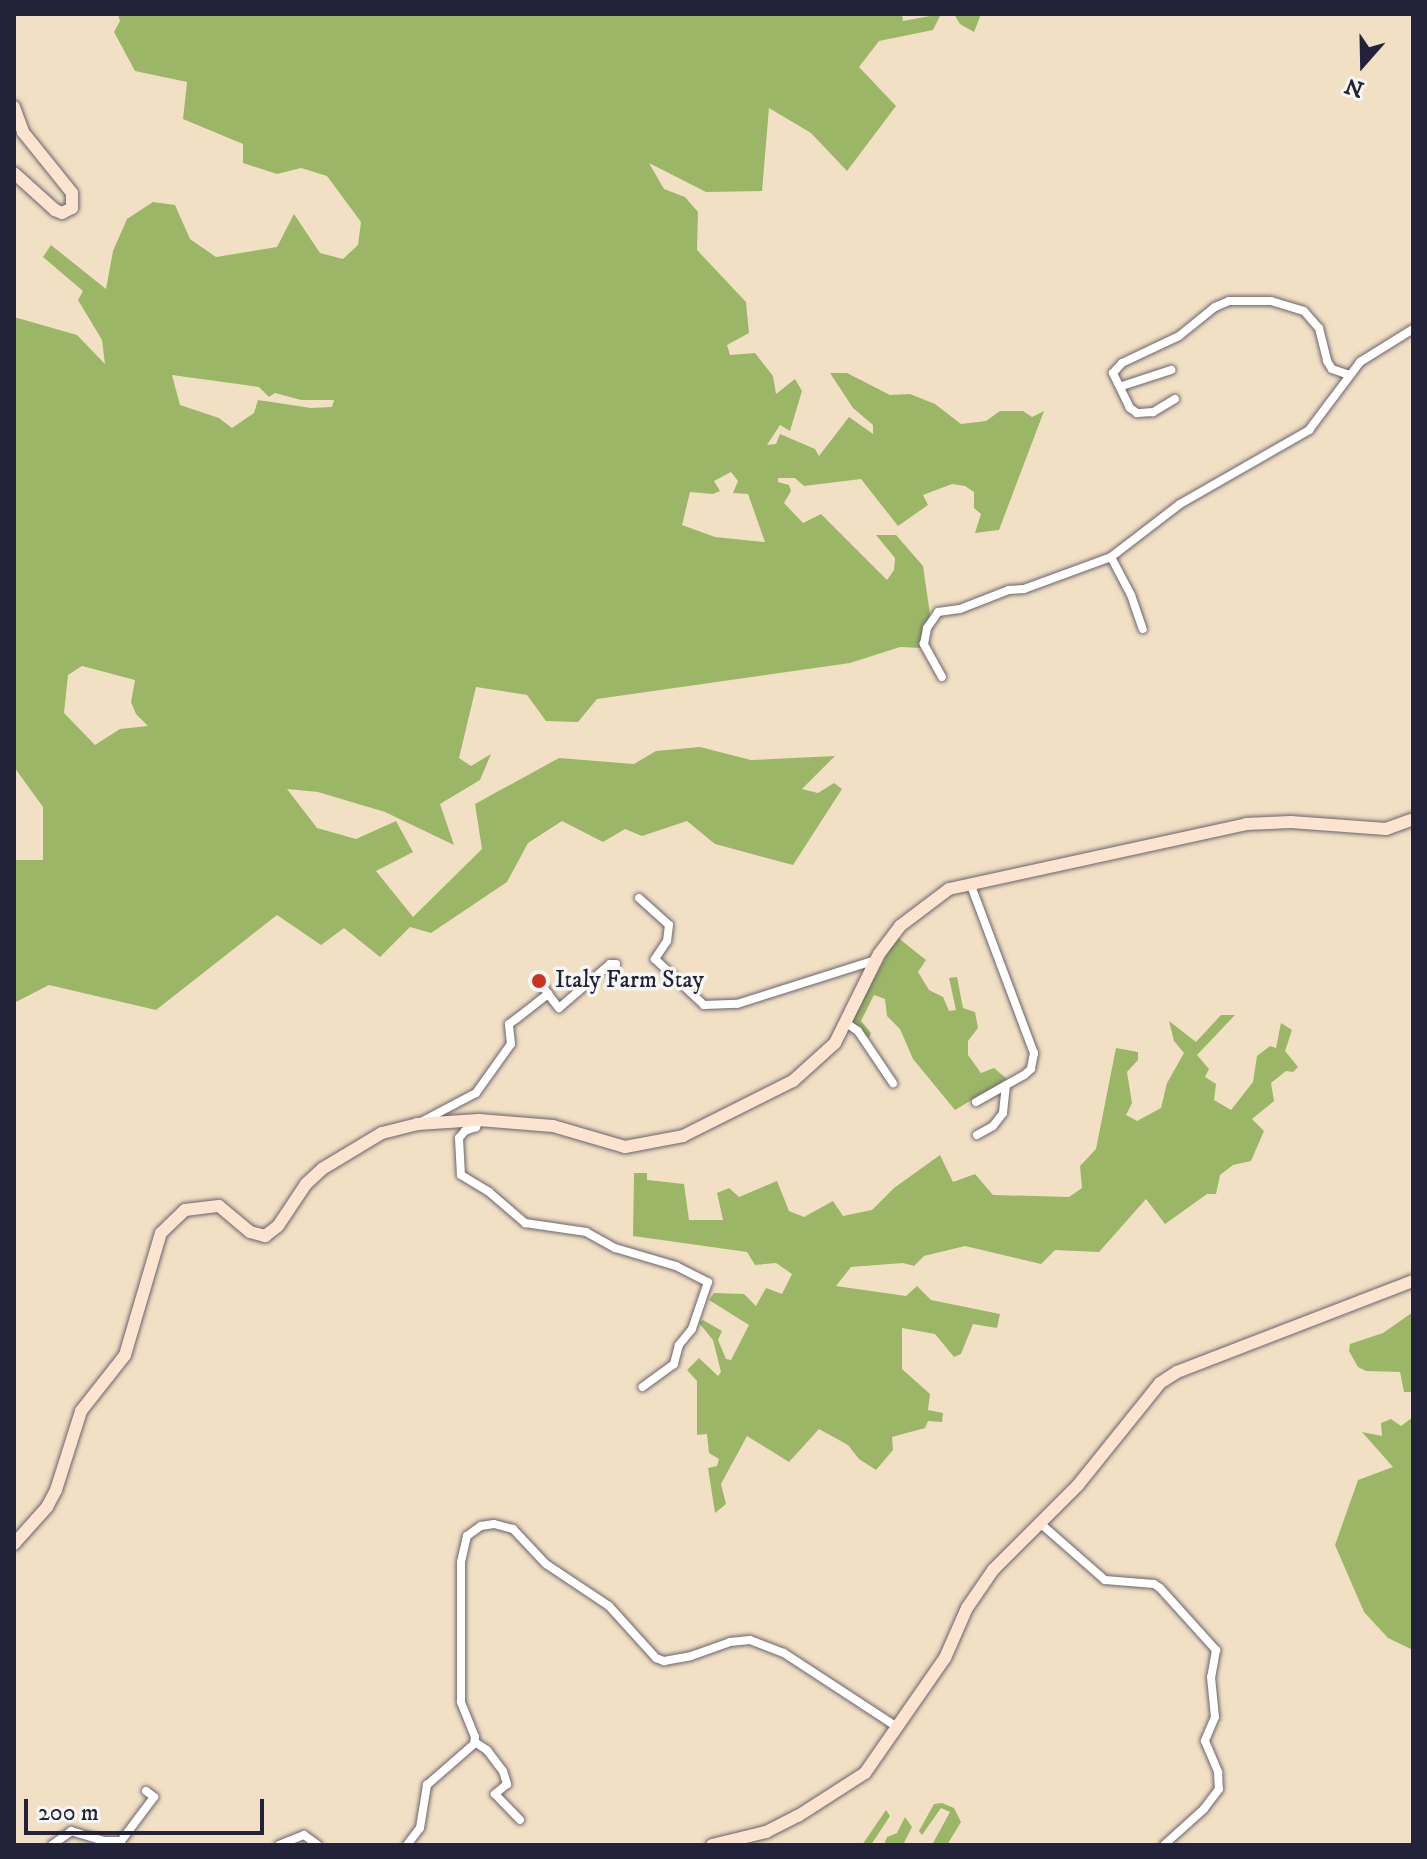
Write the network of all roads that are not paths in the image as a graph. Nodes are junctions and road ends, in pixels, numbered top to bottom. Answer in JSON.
{"nodes":[{"id":1,"x":14,"y":107,"type":"edge"},
{"id":2,"x":14,"y":173,"type":"edge"},
{"id":3,"x":1413,"y":329,"type":"edge"},
{"id":4,"x":1171,"y":370,"type":"dead end"},
{"id":5,"x":1349,"y":375,"type":"junction"},
{"id":6,"x":1122,"y":386,"type":"junction"},
{"id":7,"x":1175,"y":399,"type":"dead end"},
{"id":8,"x":1111,"y":557,"type":"junction"},
{"id":9,"x":1143,"y":629,"type":"dead end"},
{"id":10,"x":942,"y":677,"type":"dead end"},
{"id":11,"x":1413,"y":819,"type":"edge"},
{"id":12,"x":970,"y":883,"type":"junction"},
{"id":13,"x":639,"y":898,"type":"dead end"},
{"id":14,"x":877,"y":960,"type":"junction"},
{"id":15,"x":616,"y":964,"type":"dead end"},
{"id":16,"x":539,"y":981,"type":"dead end"},
{"id":17,"x":548,"y":994,"type":"junction"},
{"id":18,"x":845,"y":1022,"type":"junction"},
{"id":19,"x":893,"y":1083,"type":"dead end"},
{"id":20,"x":1006,"y":1085,"type":"junction"},
{"id":21,"x":976,"y":1102,"type":"dead end"},
{"id":22,"x":479,"y":1120,"type":"junction"},
{"id":23,"x":417,"y":1124,"type":"junction"},
{"id":24,"x":977,"y":1135,"type":"dead end"},
{"id":25,"x":1413,"y":1281,"type":"edge"},
{"id":26,"x":642,"y":1387,"type":"dead end"},
{"id":27,"x":1041,"y":1524,"type":"junction"},
{"id":28,"x":14,"y":1544,"type":"edge"},
{"id":29,"x":897,"y":1727,"type":"junction"},
{"id":30,"x":475,"y":1742,"type":"junction"},
{"id":31,"x":146,"y":1791,"type":"dead end"},
{"id":32,"x":520,"y":1820,"type":"dead end"},
{"id":33,"x":52,"y":1845,"type":"edge"},
{"id":34,"x":279,"y":1845,"type":"edge"},
{"id":35,"x":318,"y":1845,"type":"edge"},
{"id":36,"x":407,"y":1845,"type":"edge"},
{"id":37,"x":712,"y":1845,"type":"edge"},
{"id":38,"x":1164,"y":1845,"type":"edge"}],
"edges":[{"from":1,"to":2,"type":"street"},
{"from":3,"to":5,"type":"street"},
{"from":4,"to":6,"type":"street"},
{"from":5,"to":6,"type":"street"},
{"from":5,"to":8,"type":"street"},
{"from":6,"to":7,"type":"street"},
{"from":8,"to":9,"type":"street"},
{"from":8,"to":10,"type":"street"},
{"from":11,"to":12,"type":"street"},
{"from":12,"to":14,"type":"street"},
{"from":12,"to":20,"type":"street"},
{"from":13,"to":14,"type":"street"},
{"from":14,"to":18,"type":"street"},
{"from":15,"to":17,"type":"street"},
{"from":16,"to":17,"type":"street"},
{"from":17,"to":23,"type":"street"},
{"from":18,"to":19,"type":"street"},
{"from":18,"to":22,"type":"street"},
{"from":20,"to":21,"type":"street"},
{"from":20,"to":24,"type":"street"},
{"from":22,"to":23,"type":"street"},
{"from":22,"to":26,"type":"street"},
{"from":23,"to":28,"type":"street"},
{"from":25,"to":27,"type":"street"},
{"from":27,"to":29,"type":"street"},
{"from":27,"to":38,"type":"street"},
{"from":29,"to":30,"type":"street"},
{"from":29,"to":37,"type":"street"},
{"from":30,"to":32,"type":"street"},
{"from":30,"to":36,"type":"street"},
{"from":31,"to":33,"type":"street"},
{"from":34,"to":35,"type":"street"}]}
